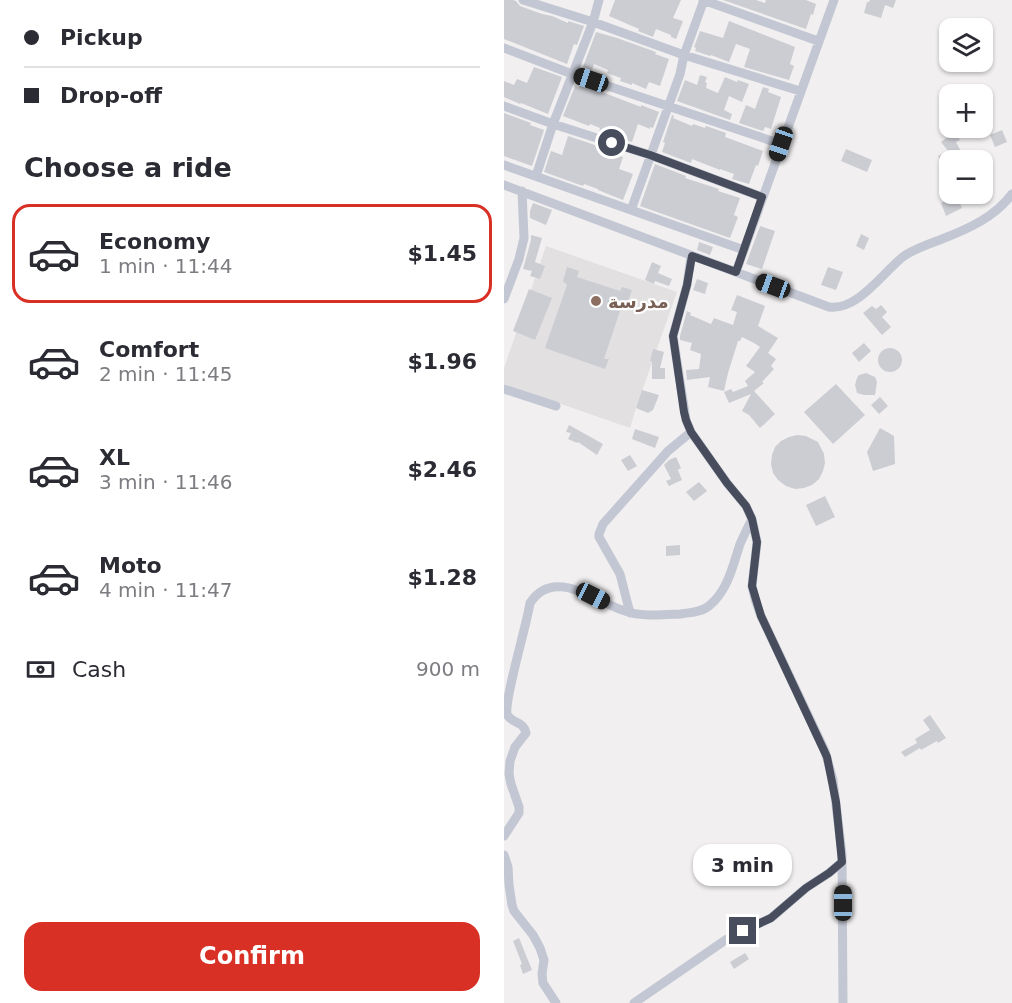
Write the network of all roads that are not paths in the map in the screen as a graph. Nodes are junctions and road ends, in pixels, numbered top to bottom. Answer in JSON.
{"nodes":[{"id":1,"x":524,"y":0,"type":"edge"},
{"id":2,"x":599,"y":0,"type":"edge"},
{"id":3,"x":704,"y":0,"type":"edge"},
{"id":4,"x":834,"y":0,"type":"edge"},
{"id":5,"x":593,"y":22,"type":"junction"},
{"id":6,"x":818,"y":41,"type":"junction"},
{"id":7,"x":504,"y":48,"type":"edge"},
{"id":8,"x":684,"y":55,"type":"junction"},
{"id":9,"x":572,"y":74,"type":"junction"},
{"id":10,"x":800,"y":91,"type":"junction"},
{"id":11,"x":504,"y":106,"type":"edge"},
{"id":12,"x":668,"y":107,"type":"junction"},
{"id":13,"x":554,"y":124,"type":"junction"},
{"id":14,"x":781,"y":144,"type":"junction"},
{"id":15,"x":650,"y":155,"type":"junction"},
{"id":16,"x":504,"y":165,"type":"edge"},
{"id":17,"x":536,"y":176,"type":"junction"},
{"id":18,"x":504,"y":185,"type":"edge"},
{"id":19,"x":522,"y":191,"type":"junction"},
{"id":20,"x":1012,"y":194,"type":"edge"},
{"id":21,"x":762,"y":197,"type":"junction"},
{"id":22,"x":631,"y":210,"type":"junction"},
{"id":23,"x":744,"y":250,"type":"junction"},
{"id":24,"x":692,"y":256,"type":"junction"},
{"id":25,"x":736,"y":272,"type":"junction"},
{"id":26,"x":504,"y":299,"type":"edge"},
{"id":27,"x":504,"y":389,"type":"edge"},
{"id":28,"x":556,"y":406,"type":"dead end"},
{"id":29,"x":691,"y":432,"type":"junction"},
{"id":30,"x":752,"y":519,"type":"junction"},
{"id":31,"x":630,"y":613,"type":"junction"},
{"id":32,"x":504,"y":836,"type":"edge"},
{"id":33,"x":504,"y":855,"type":"edge"},
{"id":34,"x":842,"y":862,"type":"junction"},
{"id":35,"x":555,"y":1003,"type":"edge"},
{"id":36,"x":634,"y":1003,"type":"edge"},
{"id":37,"x":843,"y":1003,"type":"edge"}],
"edges":[{"from":1,"to":5,"type":"street"},
{"from":2,"to":5,"type":"street"},
{"from":3,"to":6,"type":"street"},
{"from":3,"to":8,"type":"street"},
{"from":4,"to":6,"type":"street"},
{"from":5,"to":8,"type":"street"},
{"from":5,"to":9,"type":"street"},
{"from":6,"to":10,"type":"street"},
{"from":7,"to":9,"type":"street"},
{"from":8,"to":10,"type":"street"},
{"from":8,"to":12,"type":"street"},
{"from":9,"to":12,"type":"street"},
{"from":9,"to":13,"type":"street"},
{"from":10,"to":14,"type":"street"},
{"from":11,"to":13,"type":"street"},
{"from":12,"to":14,"type":"street"},
{"from":12,"to":15,"type":"street"},
{"from":13,"to":15,"type":"street"},
{"from":13,"to":17,"type":"street"},
{"from":14,"to":21,"type":"street"},
{"from":15,"to":21,"type":"street"},
{"from":15,"to":22,"type":"street"},
{"from":16,"to":17,"type":"street"},
{"from":17,"to":22,"type":"street"},
{"from":18,"to":19,"type":"street"},
{"from":19,"to":24,"type":"street"},
{"from":19,"to":26,"type":"street"},
{"from":20,"to":25,"type":"street"},
{"from":21,"to":23,"type":"street"},
{"from":22,"to":23,"type":"street"},
{"from":23,"to":25,"type":"street"},
{"from":24,"to":25,"type":"street"},
{"from":24,"to":29,"type":"street"},
{"from":27,"to":28,"type":"street"},
{"from":29,"to":30,"type":"street"},
{"from":29,"to":31,"type":"street"},
{"from":30,"to":31,"type":"street"},
{"from":30,"to":34,"type":"street"},
{"from":31,"to":32,"type":"street"},
{"from":33,"to":35,"type":"street"},
{"from":34,"to":36,"type":"street"},
{"from":34,"to":37,"type":"street"}]}
